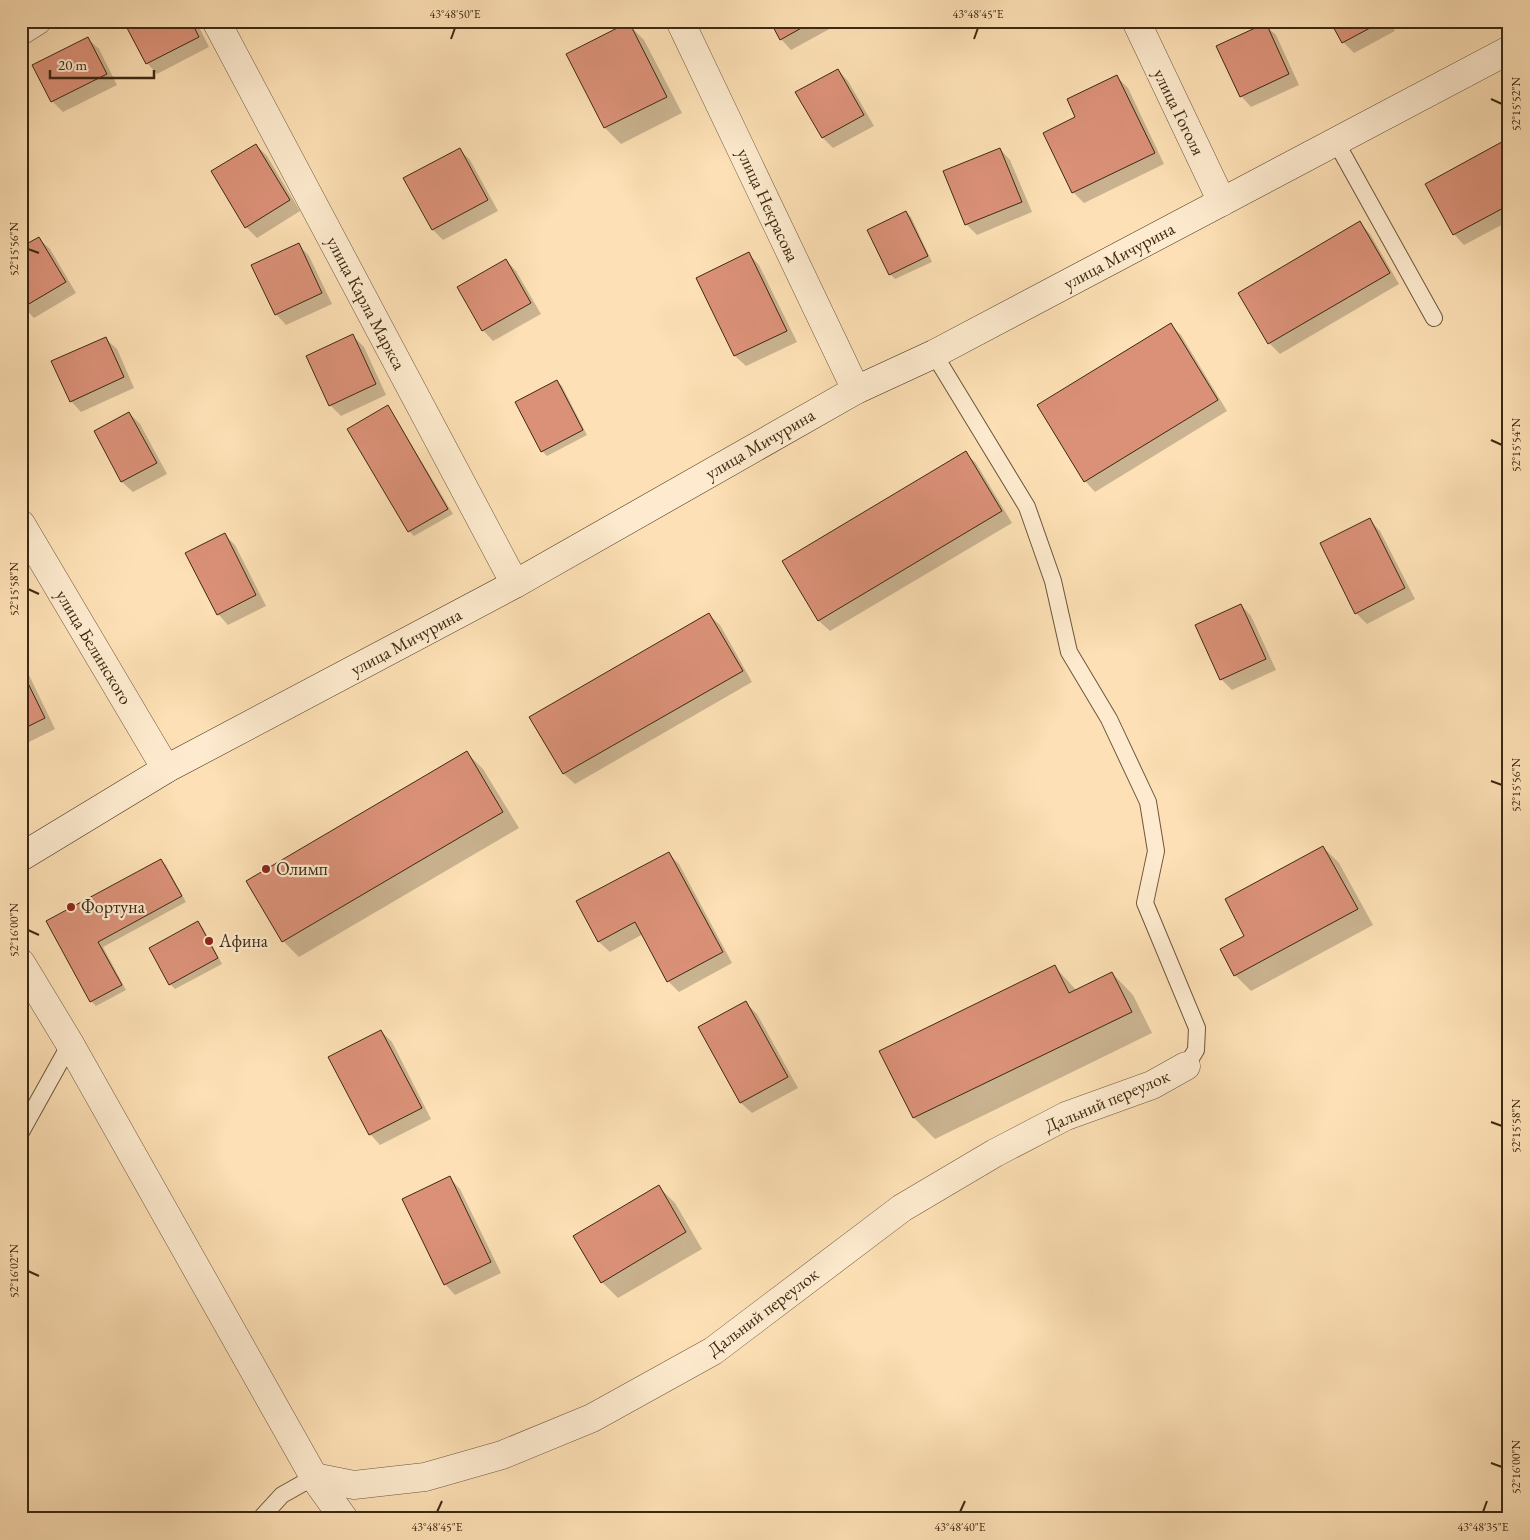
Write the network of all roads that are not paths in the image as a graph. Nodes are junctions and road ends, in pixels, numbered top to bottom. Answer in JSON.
{"nodes":[{"id":1,"x":36,"y":21,"type":"edge"},
{"id":2,"x":216,"y":21,"type":"edge"},
{"id":3,"x":680,"y":21,"type":"edge"},
{"id":4,"x":1136,"y":21,"type":"edge"},
{"id":5,"x":21,"y":31,"type":"edge"},
{"id":6,"x":1509,"y":50,"type":"edge"},
{"id":7,"x":1336,"y":142,"type":"junction"},
{"id":8,"x":1222,"y":202,"type":"junction"},
{"id":9,"x":1434,"y":318,"type":"dead end"},
{"id":10,"x":934,"y":354,"type":"junction"},
{"id":11,"x":856,"y":390,"type":"junction"},
{"id":12,"x":21,"y":524,"type":"edge"},
{"id":13,"x":516,"y":584,"type":"junction"},
{"id":14,"x":166,"y":769,"type":"junction"},
{"id":15,"x":21,"y":857,"type":"edge"},
{"id":16,"x":21,"y":963,"type":"edge"},
{"id":17,"x":70,"y":1044,"type":"junction"},
{"id":18,"x":1186,"y":1066,"type":"joint"},
{"id":19,"x":21,"y":1132,"type":"edge"},
{"id":20,"x":314,"y":1477,"type":"junction"},
{"id":21,"x":260,"y":1519,"type":"edge"},
{"id":22,"x":344,"y":1519,"type":"edge"}],
"edges":[{"from":1,"to":5,"type":"street"},
{"from":2,"to":13,"type":"street","name":"улица Карла Маркса"},
{"from":3,"to":11,"type":"street","name":"улица Некрасова"},
{"from":4,"to":8,"type":"street","name":"улица Гоголя"},
{"from":6,"to":7,"type":"street","name":"улица Мичурина"},
{"from":7,"to":8,"type":"street","name":"улица Мичурина"},
{"from":7,"to":9,"type":"lane"},
{"from":8,"to":10,"type":"street","name":"улица Мичурина"},
{"from":10,"to":11,"type":"street","name":"улица Мичурина"},
{"from":10,"to":18,"type":"lane"},
{"from":11,"to":13,"type":"street","name":"улица Мичурина"},
{"from":12,"to":14,"type":"street","name":"улица Белинского"},
{"from":13,"to":14,"type":"street","name":"улица Мичурина"},
{"from":14,"to":15,"type":"street","name":"улица Мичурина"},
{"from":16,"to":17,"type":"street"},
{"from":17,"to":19,"type":"lane"},
{"from":17,"to":20,"type":"street"},
{"from":18,"to":20,"type":"street","name":"Дальний переулок"},
{"from":20,"to":21,"type":"lane"},
{"from":20,"to":22,"type":"street"}]}
